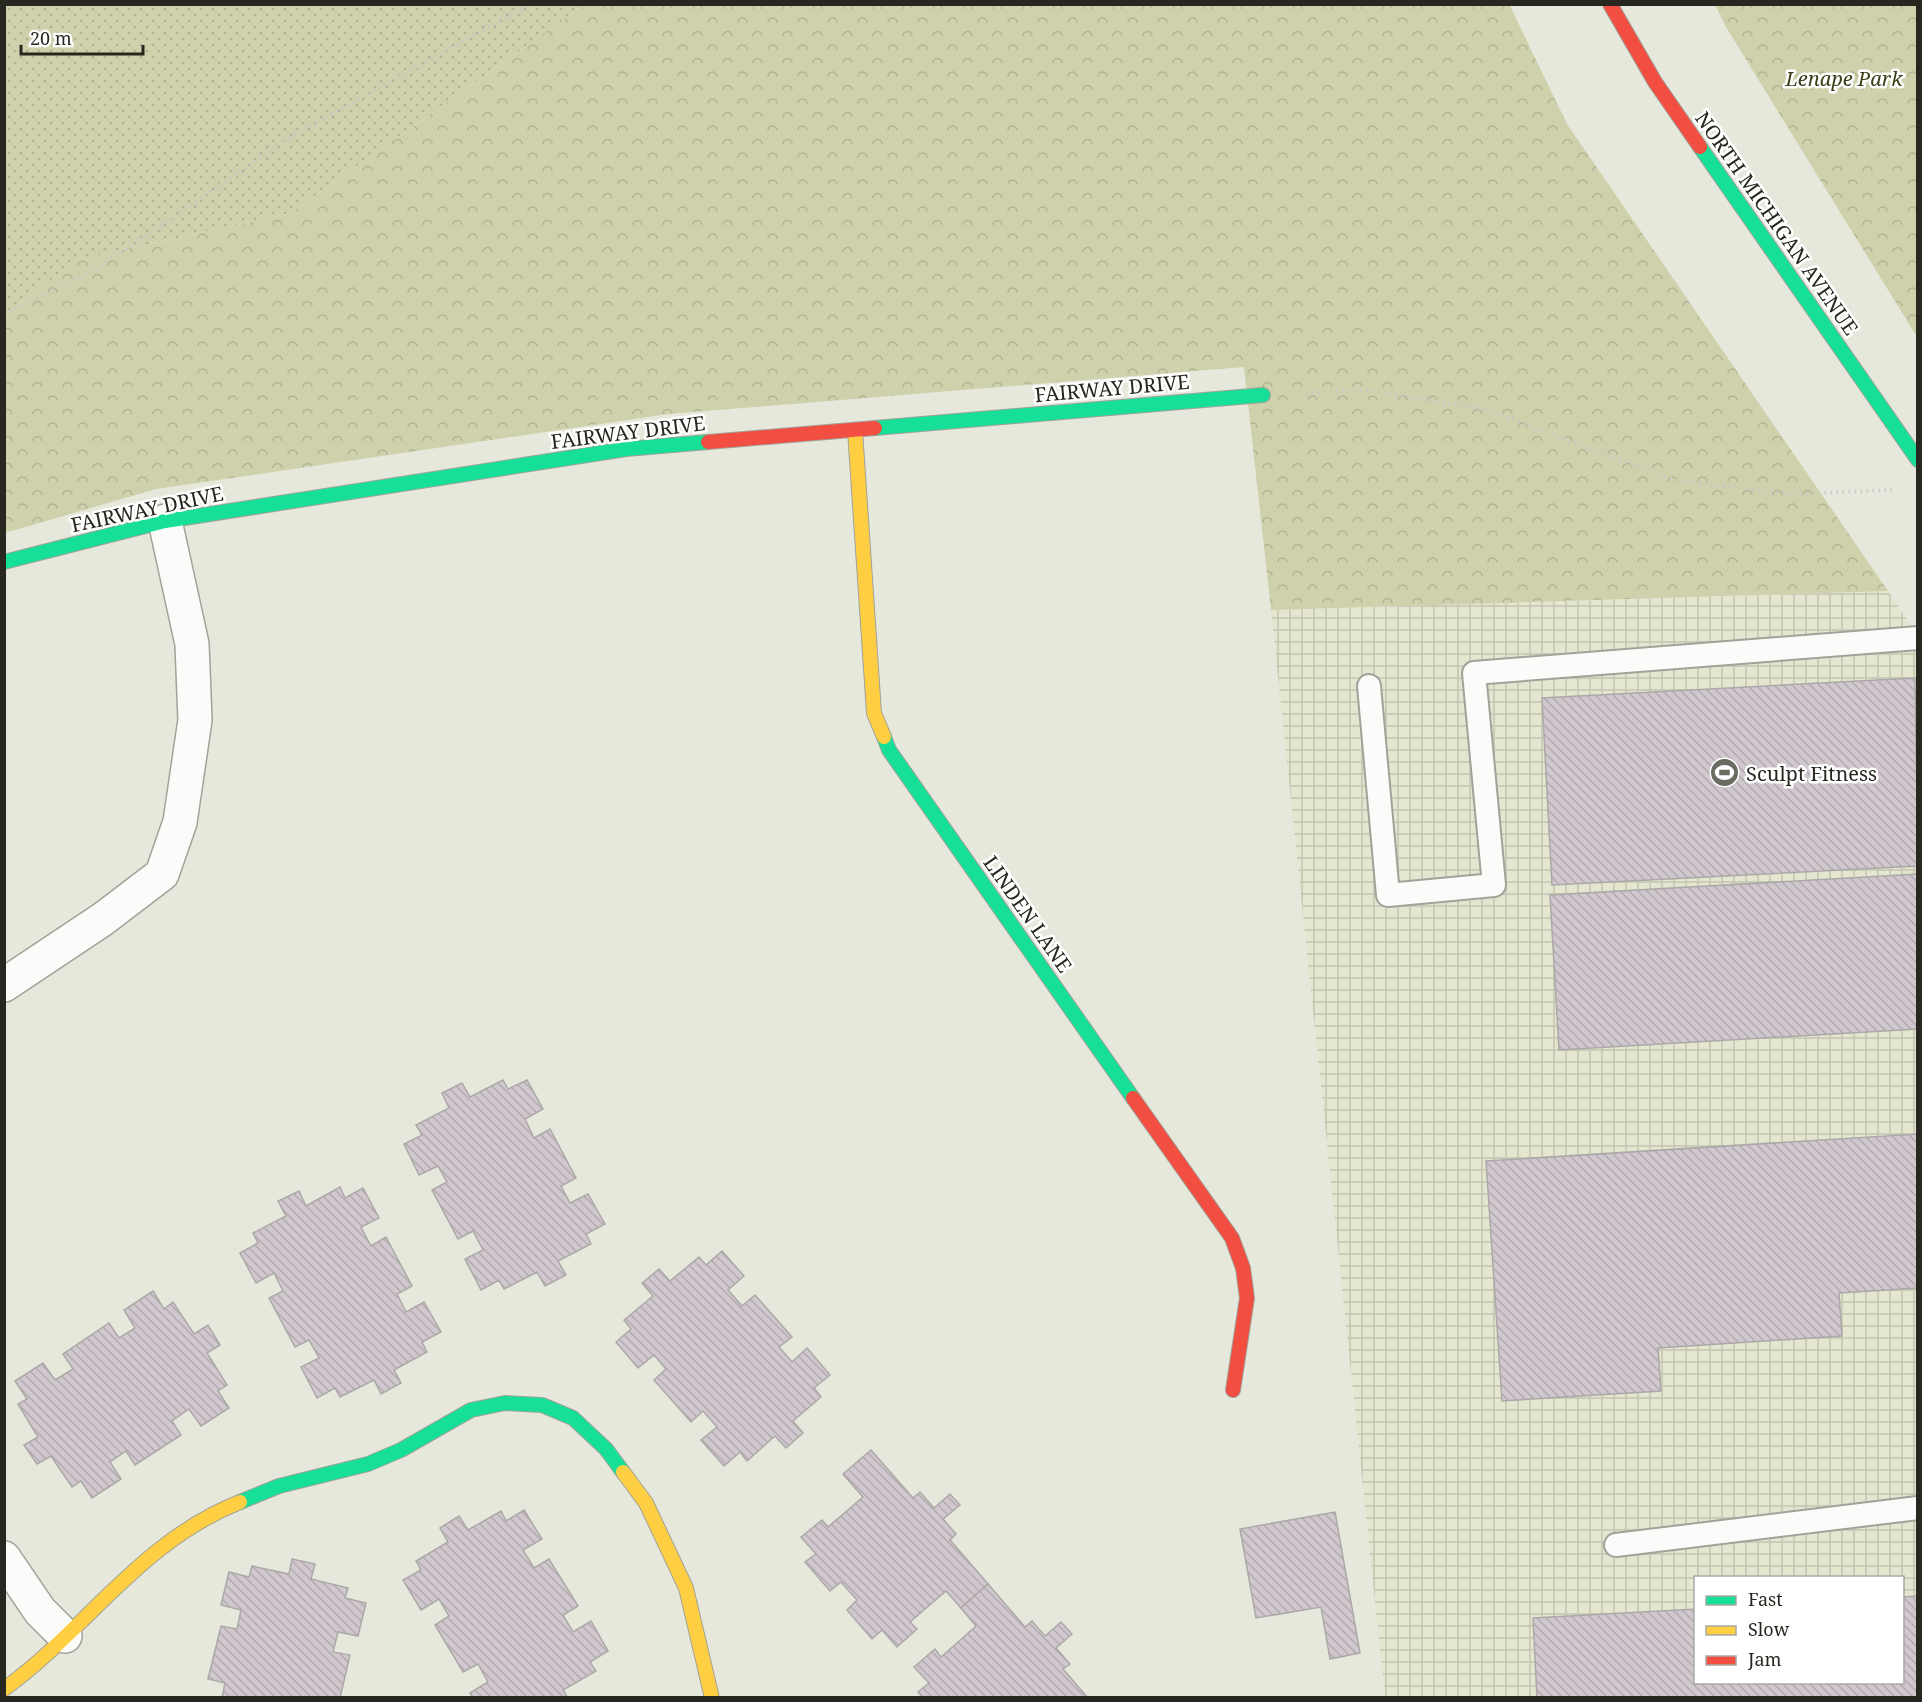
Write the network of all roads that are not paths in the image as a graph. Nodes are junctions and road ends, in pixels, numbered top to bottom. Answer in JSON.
{"nodes":[{"id":1,"x":1610,"y":4,"type":"edge"},
{"id":2,"x":1263,"y":395,"type":"road end"},
{"id":3,"x":855,"y":430,"type":"junction"},
{"id":4,"x":1917,"y":460,"type":"edge"},
{"id":5,"x":165,"y":522,"type":"junction"},
{"id":6,"x":4,"y":562,"type":"edge"},
{"id":7,"x":1917,"y":638,"type":"edge"},
{"id":8,"x":1369,"y":686,"type":"dead end"},
{"id":9,"x":4,"y":985,"type":"edge"},
{"id":10,"x":1233,"y":1390,"type":"dead end"},
{"id":11,"x":1917,"y":1508,"type":"edge"},
{"id":12,"x":1616,"y":1545,"type":"dead end"},
{"id":13,"x":4,"y":1558,"type":"edge"},
{"id":14,"x":65,"y":1636,"type":"junction"},
{"id":15,"x":4,"y":1689,"type":"edge"},
{"id":16,"x":712,"y":1698,"type":"edge"}],
"edges":[{"from":1,"to":4,"type":"street","name":"NORTH MICHIGAN AVENUE"},
{"from":2,"to":3,"type":"street","name":"FAIRWAY DRIVE"},
{"from":3,"to":5,"type":"street","name":"FAIRWAY DRIVE"},
{"from":3,"to":10,"type":"street","name":"LINDEN LANE"},
{"from":5,"to":6,"type":"street","name":"FAIRWAY DRIVE"},
{"from":5,"to":9,"type":"street"},
{"from":7,"to":8,"type":"lane"},
{"from":11,"to":12,"type":"lane"},
{"from":13,"to":14,"type":"street"},
{"from":14,"to":15,"type":"street"},
{"from":14,"to":16,"type":"street"}]}
